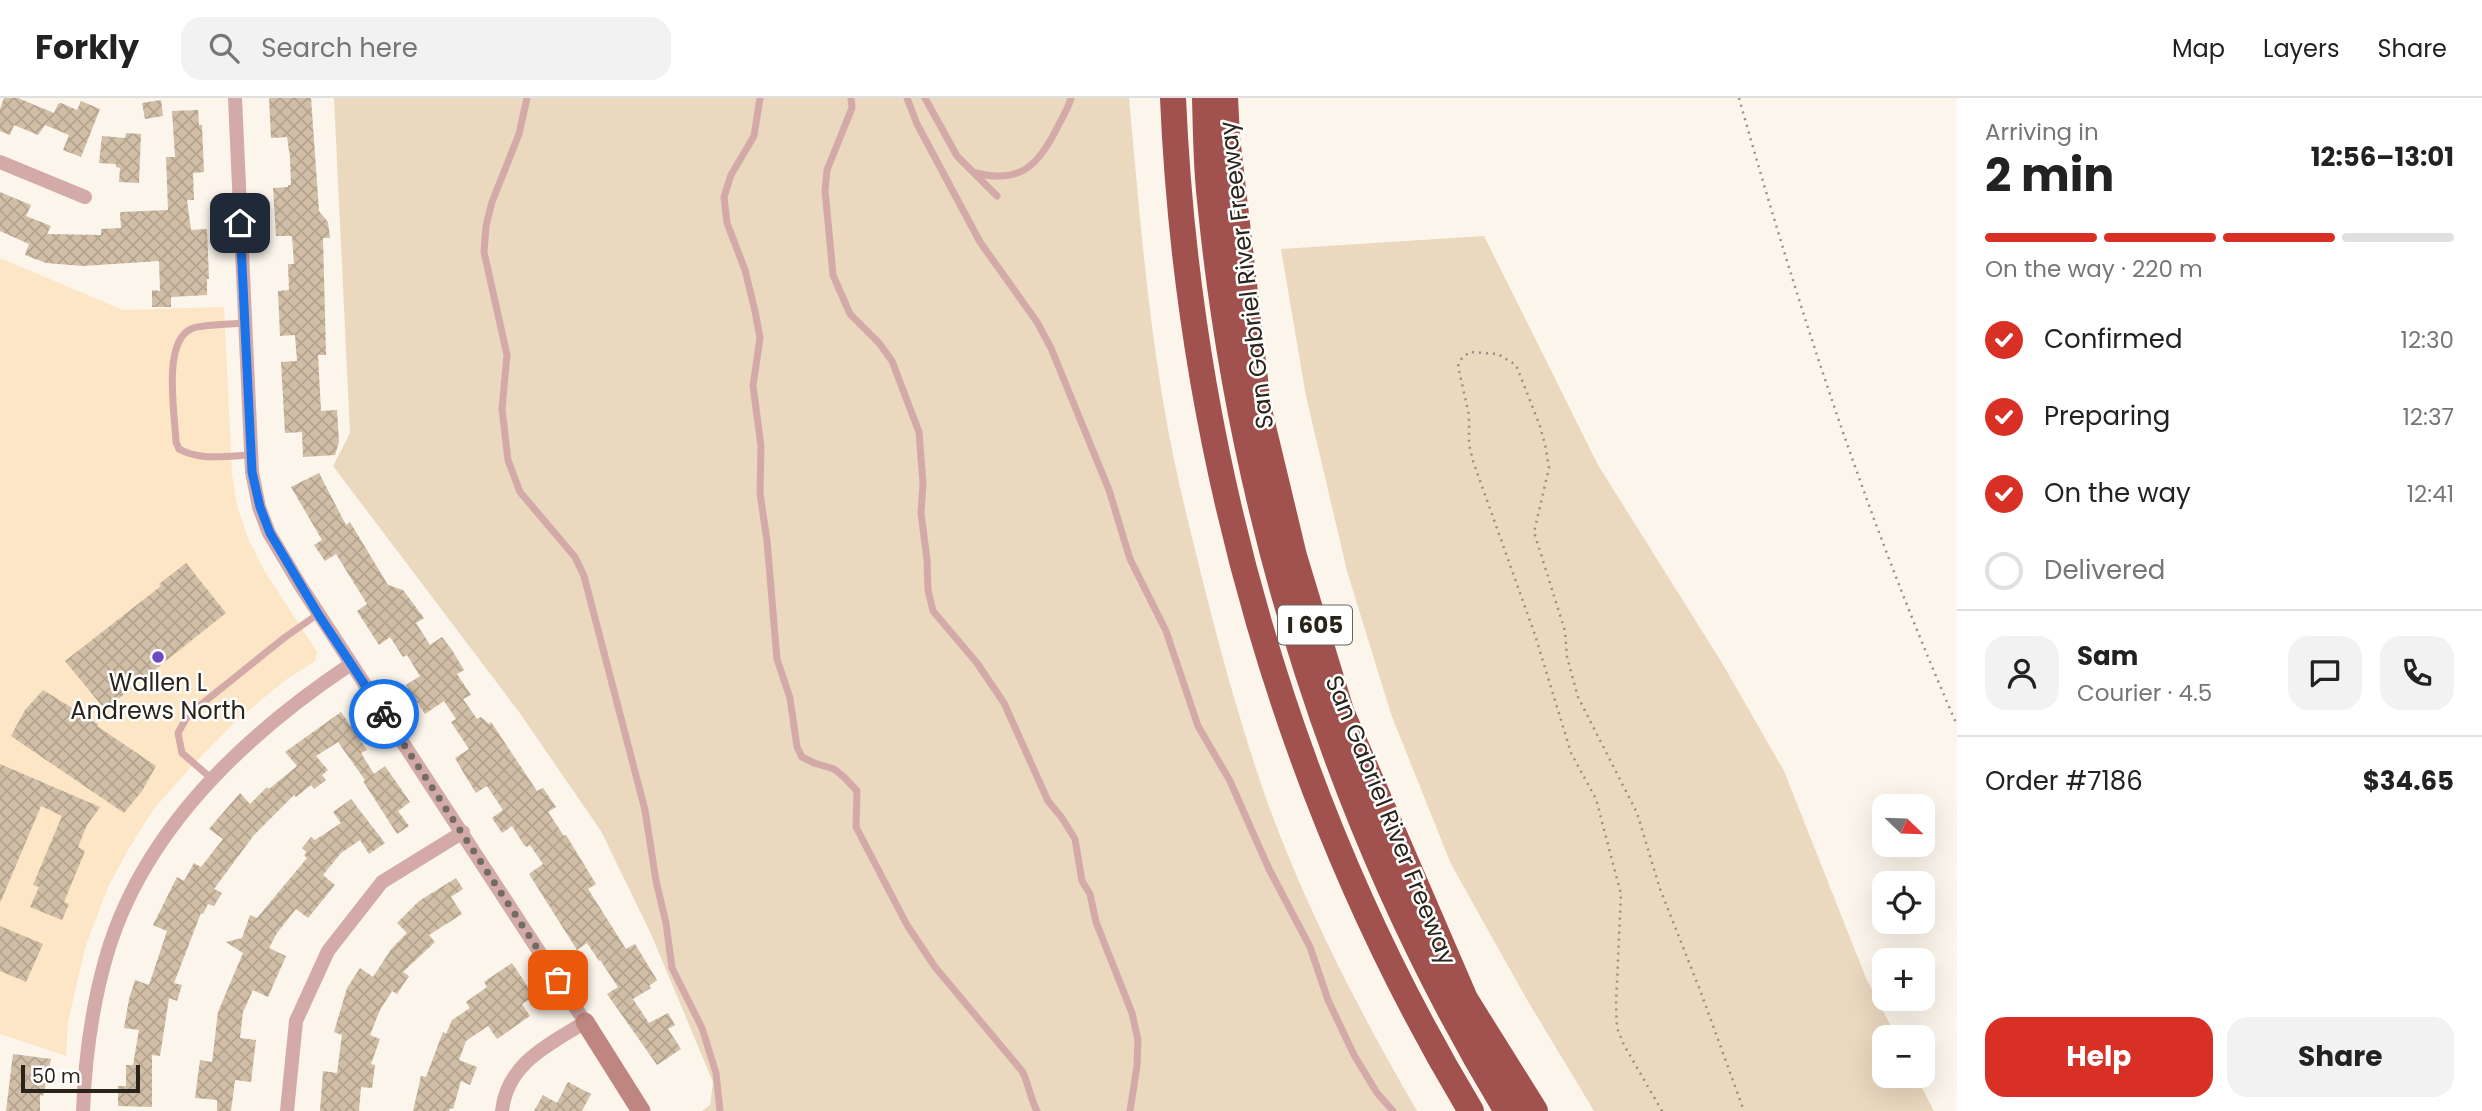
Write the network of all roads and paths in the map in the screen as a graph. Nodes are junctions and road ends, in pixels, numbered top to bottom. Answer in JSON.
{"nodes":[{"id":1,"x":235,"y":98,"type":"edge"},
{"id":2,"x":527,"y":98,"type":"edge"},
{"id":3,"x":760,"y":98,"type":"edge"},
{"id":4,"x":851,"y":98,"type":"edge"},
{"id":5,"x":907,"y":98,"type":"edge"},
{"id":6,"x":925,"y":98,"type":"edge"},
{"id":7,"x":1071,"y":98,"type":"edge"},
{"id":8,"x":1173,"y":98,"type":"edge"},
{"id":9,"x":1188,"y":98,"type":"edge"},
{"id":10,"x":1205,"y":98,"type":"edge"},
{"id":11,"x":1225,"y":98,"type":"edge"},
{"id":12,"x":1739,"y":98,"type":"edge"},
{"id":13,"x":0,"y":162,"type":"edge"},
{"id":14,"x":976,"y":173,"type":"junction"},
{"id":15,"x":997,"y":196,"type":"dead end"},
{"id":16,"x":85,"y":197,"type":"dead end"},
{"id":17,"x":245,"y":323,"type":"junction"},
{"id":18,"x":252,"y":454,"type":"junction"},
{"id":19,"x":318,"y":614,"type":"junction"},
{"id":20,"x":351,"y":664,"type":"junction"},
{"id":21,"x":1957,"y":725,"type":"edge"},
{"id":22,"x":212,"y":779,"type":"junction"},
{"id":23,"x":463,"y":832,"type":"junction"},
{"id":24,"x":585,"y":1022,"type":"junction"},
{"id":25,"x":83,"y":1111,"type":"edge"},
{"id":26,"x":287,"y":1111,"type":"edge"},
{"id":27,"x":502,"y":1111,"type":"edge"},
{"id":28,"x":641,"y":1111,"type":"edge"},
{"id":29,"x":720,"y":1111,"type":"edge"},
{"id":30,"x":1037,"y":1111,"type":"edge"},
{"id":31,"x":1130,"y":1111,"type":"edge"},
{"id":32,"x":1393,"y":1111,"type":"edge"},
{"id":33,"x":1471,"y":1111,"type":"edge"},
{"id":34,"x":1490,"y":1111,"type":"edge"},
{"id":35,"x":1507,"y":1111,"type":"edge"},
{"id":36,"x":1535,"y":1111,"type":"edge"},
{"id":37,"x":1662,"y":1111,"type":"edge"},
{"id":38,"x":1744,"y":1111,"type":"edge"}],
"edges":[{"from":1,"to":17,"type":"street"},
{"from":2,"to":29,"type":"lane"},
{"from":3,"to":30,"type":"lane"},
{"from":4,"to":31,"type":"lane"},
{"from":5,"to":32,"type":"lane"},
{"from":6,"to":14,"type":"lane"},
{"from":7,"to":14,"type":"lane"},
{"from":8,"to":33,"type":"highway","number":"I 605"},
{"from":9,"to":34,"type":"highway"},
{"from":10,"to":35,"type":"highway"},
{"from":11,"to":36,"type":"highway","name":"San Gabriel River Freeway","number":"I 605"},
{"from":12,"to":21,"type":"path"},
{"from":13,"to":16,"type":"street"},
{"from":14,"to":15,"type":"lane"},
{"from":17,"to":18,"type":"street"},
{"from":17,"to":18,"type":"lane"},
{"from":18,"to":19,"type":"street"},
{"from":19,"to":20,"type":"street"},
{"from":19,"to":22,"type":"lane"},
{"from":20,"to":22,"type":"street"},
{"from":20,"to":23,"type":"street"},
{"from":22,"to":25,"type":"street"},
{"from":23,"to":24,"type":"street"},
{"from":23,"to":26,"type":"street"},
{"from":24,"to":27,"type":"street"},
{"from":24,"to":28,"type":"street"},
{"from":37,"to":38,"type":"path"}]}
